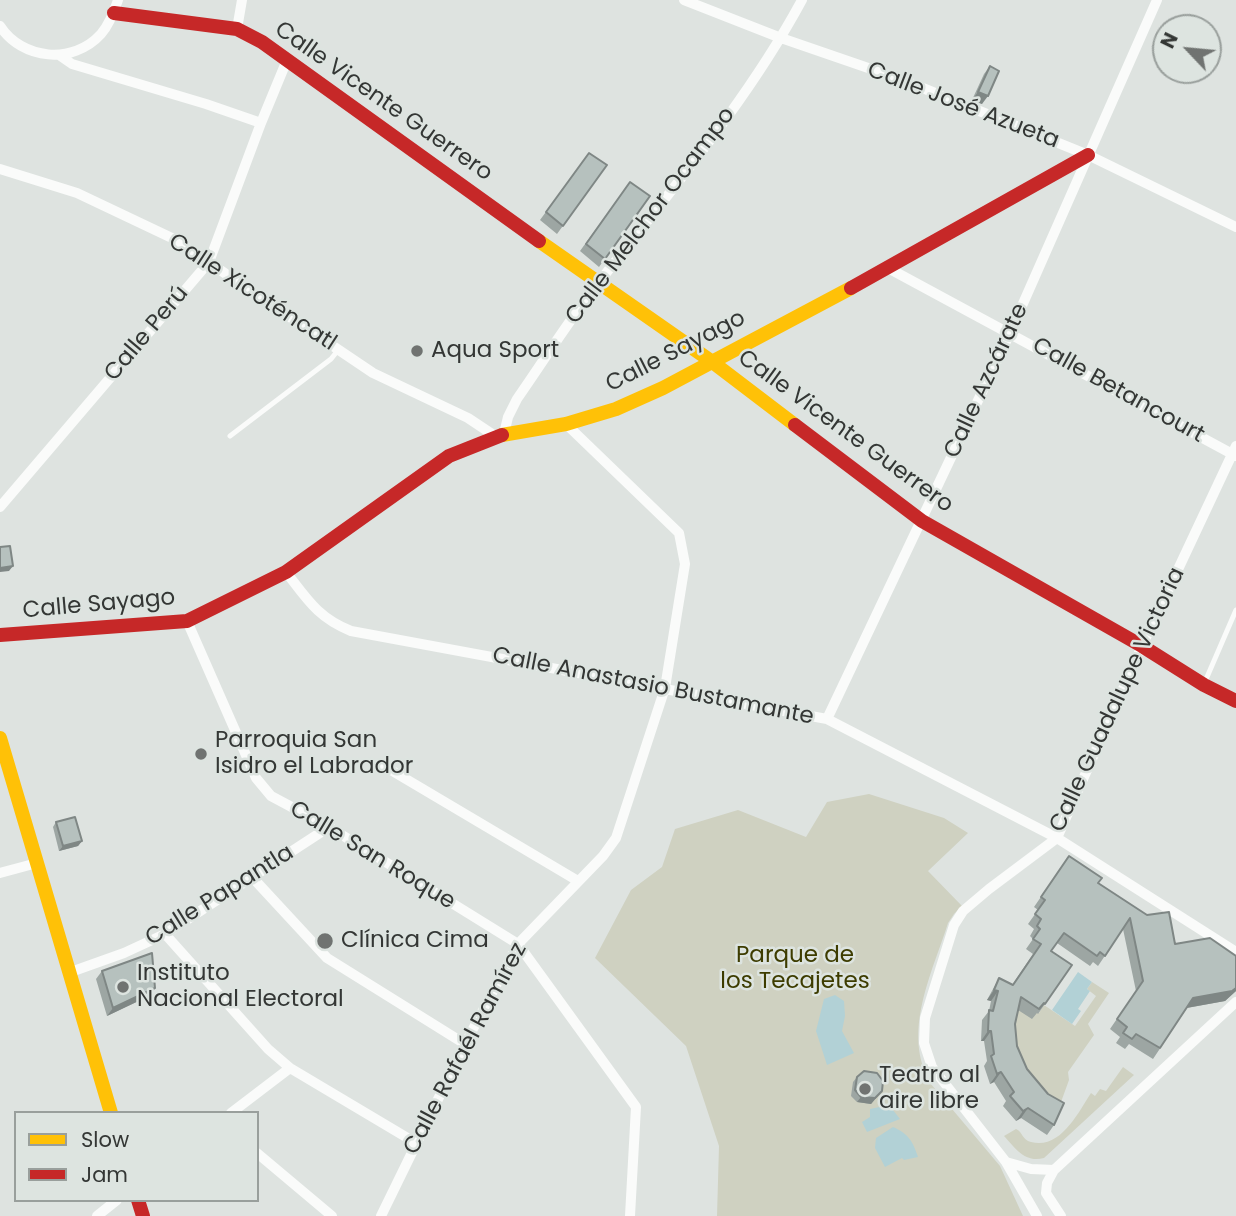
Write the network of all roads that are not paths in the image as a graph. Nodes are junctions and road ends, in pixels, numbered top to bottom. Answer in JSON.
{"nodes":[{"id":1,"x":242,"y":0,"type":"edge"},
{"id":2,"x":802,"y":0,"type":"edge"},
{"id":3,"x":1157,"y":0,"type":"edge"},
{"id":4,"x":692,"y":1,"type":"edge"},
{"id":5,"x":116,"y":7,"type":"edge"},
{"id":6,"x":0,"y":26,"type":"edge"},
{"id":7,"x":237,"y":29,"type":"junction"},
{"id":8,"x":781,"y":38,"type":"junction"},
{"id":9,"x":59,"y":55,"type":"junction"},
{"id":10,"x":287,"y":60,"type":"junction"},
{"id":11,"x":261,"y":123,"type":"junction"},
{"id":12,"x":1088,"y":155,"type":"junction"},
{"id":13,"x":0,"y":169,"type":"edge"},
{"id":14,"x":1236,"y":227,"type":"edge"},
{"id":15,"x":209,"y":262,"type":"junction"},
{"id":16,"x":888,"y":268,"type":"junction"},
{"id":17,"x":598,"y":283,"type":"junction"},
{"id":18,"x":1010,"y":332,"type":"junction"},
{"id":19,"x":339,"y":349,"type":"junction"},
{"id":20,"x":711,"y":361,"type":"junction"},
{"id":21,"x":566,"y":424,"type":"junction"},
{"id":22,"x":500,"y":435,"type":"junction"},
{"id":23,"x":230,"y":436,"type":"dead end"},
{"id":24,"x":1235,"y":452,"type":"edge"},
{"id":25,"x":0,"y":507,"type":"edge"},
{"id":26,"x":922,"y":521,"type":"junction"},
{"id":27,"x":286,"y":572,"type":"junction"},
{"id":28,"x":1236,"y":610,"type":"edge"},
{"id":29,"x":187,"y":621,"type":"junction"},
{"id":30,"x":0,"y":635,"type":"edge"},
{"id":31,"x":1142,"y":646,"type":"junction"},
{"id":32,"x":1204,"y":685,"type":"junction"},
{"id":33,"x":664,"y":688,"type":"junction"},
{"id":34,"x":1236,"y":701,"type":"edge"},
{"id":35,"x":827,"y":719,"type":"junction"},
{"id":36,"x":0,"y":738,"type":"edge"},
{"id":37,"x":384,"y":766,"type":"dead end"},
{"id":38,"x":329,"y":827,"type":"junction"},
{"id":39,"x":1058,"y":838,"type":"junction"},
{"id":40,"x":37,"y":863,"type":"junction"},
{"id":41,"x":0,"y":873,"type":"edge"},
{"id":42,"x":252,"y":877,"type":"junction"},
{"id":43,"x":578,"y":881,"type":"junction"},
{"id":44,"x":165,"y":934,"type":"junction"},
{"id":45,"x":518,"y":944,"type":"junction"},
{"id":46,"x":1236,"y":952,"type":"edge"},
{"id":47,"x":68,"y":973,"type":"junction"},
{"id":48,"x":1236,"y":1002,"type":"edge"},
{"id":49,"x":465,"y":1044,"type":"junction"},
{"id":50,"x":290,"y":1068,"type":"junction"},
{"id":51,"x":110,"y":1111,"type":"edge"},
{"id":52,"x":234,"y":1111,"type":"edge"},
{"id":53,"x":416,"y":1143,"type":"junction"},
{"id":54,"x":259,"y":1155,"type":"edge"},
{"id":55,"x":1006,"y":1162,"type":"junction"},
{"id":56,"x":1054,"y":1170,"type":"junction"},
{"id":57,"x":1046,"y":1192,"type":"junction"},
{"id":58,"x":114,"y":1202,"type":"edge"},
{"id":59,"x":1028,"y":1203,"type":"junction"},
{"id":60,"x":97,"y":1216,"type":"edge"},
{"id":61,"x":332,"y":1216,"type":"edge"},
{"id":62,"x":381,"y":1216,"type":"edge"},
{"id":63,"x":630,"y":1216,"type":"edge"},
{"id":64,"x":1037,"y":1216,"type":"edge"},
{"id":65,"x":1061,"y":1216,"type":"edge"}],
"edges":[{"from":1,"to":7,"type":"street"},
{"from":2,"to":8,"type":"street","name":"Calle Melchor Ocampo"},
{"from":3,"to":12,"type":"street"},
{"from":4,"to":8,"type":"street","name":"Calle José Azueta"},
{"from":5,"to":7,"type":"street"},
{"from":5,"to":9,"type":"street"},
{"from":6,"to":9,"type":"street"},
{"from":7,"to":10,"type":"street","name":"Calle Vicente Guerrero"},
{"from":8,"to":12,"type":"street","name":"Calle José Azueta"},
{"from":8,"to":17,"type":"street","name":"Calle Melchor Ocampo"},
{"from":9,"to":11,"type":"street"},
{"from":10,"to":11,"type":"street","name":"Calle Perú"},
{"from":10,"to":17,"type":"street","name":"Calle Vicente Guerrero"},
{"from":11,"to":15,"type":"street","name":"Calle Perú"},
{"from":12,"to":14,"type":"street","name":"Calle José Azueta"},
{"from":12,"to":16,"type":"street","name":"Calle Sayago"},
{"from":12,"to":18,"type":"street","name":"Calle Azcárate"},
{"from":13,"to":15,"type":"street","name":"Calle Xicoténcatl"},
{"from":15,"to":19,"type":"street","name":"Calle Xicoténcatl"},
{"from":15,"to":25,"type":"street","name":"Calle Perú"},
{"from":16,"to":18,"type":"street","name":"Calle Betancourt"},
{"from":16,"to":20,"type":"street","name":"Calle Sayago"},
{"from":17,"to":20,"type":"street","name":"Calle Vicente Guerrero"},
{"from":17,"to":22,"type":"street","name":"Calle Melchor Ocampo"},
{"from":18,"to":24,"type":"street","name":"Calle Betancourt"},
{"from":18,"to":26,"type":"street","name":"Calle Azcárate"},
{"from":19,"to":22,"type":"street","name":"Calle Xicoténcatl"},
{"from":19,"to":23,"type":"lane"},
{"from":20,"to":21,"type":"street","name":"Calle Sayago"},
{"from":20,"to":26,"type":"street","name":"Calle Vicente Guerrero"},
{"from":21,"to":22,"type":"street","name":"Calle Sayago"},
{"from":21,"to":33,"type":"street","name":"Calle Rafaél Ramírez"},
{"from":22,"to":27,"type":"street","name":"Calle Sayago"},
{"from":24,"to":31,"type":"street","name":"Calle Guadalupe Victoria"},
{"from":26,"to":31,"type":"street","name":"Calle Vicente Guerrero"},
{"from":26,"to":35,"type":"street","name":"Calle Azcárate"},
{"from":27,"to":29,"type":"street","name":"Calle Sayago"},
{"from":27,"to":33,"type":"street","name":"Calle Anastasio Bustamante"},
{"from":28,"to":32,"type":"lane"},
{"from":29,"to":30,"type":"street","name":"Calle Sayago"},
{"from":29,"to":38,"type":"street","name":"Calle San Roque"},
{"from":31,"to":32,"type":"street","name":"Calle Vicente Guerrero"},
{"from":31,"to":39,"type":"street","name":"Calle Guadalupe Victoria"},
{"from":32,"to":34,"type":"street","name":"Calle Vicente Guerrero"},
{"from":33,"to":35,"type":"street","name":"Calle Anastasio Bustamante"},
{"from":33,"to":43,"type":"street","name":"Calle Rafaél Ramírez"},
{"from":35,"to":39,"type":"street","name":"Calle Anastasio Bustamante"},
{"from":36,"to":40,"type":"street"},
{"from":37,"to":43,"type":"street"},
{"from":38,"to":42,"type":"street","name":"Calle Papantla"},
{"from":38,"to":45,"type":"street","name":"Calle San Roque"},
{"from":39,"to":46,"type":"street","name":"Calle Anastasio Bustamante"},
{"from":39,"to":55,"type":"street","name":"Calle Guadalupe Victoria"},
{"from":40,"to":41,"type":"street"},
{"from":40,"to":47,"type":"street"},
{"from":42,"to":44,"type":"street","name":"Calle Papantla"},
{"from":42,"to":49,"type":"street"},
{"from":43,"to":45,"type":"street","name":"Calle Rafaél Ramírez"},
{"from":44,"to":47,"type":"street","name":"Calle Papantla"},
{"from":44,"to":50,"type":"street"},
{"from":45,"to":49,"type":"street","name":"Calle Rafaél Ramírez"},
{"from":45,"to":63,"type":"street","name":"Calle San Roque"},
{"from":47,"to":51,"type":"street"},
{"from":48,"to":56,"type":"street"},
{"from":49,"to":53,"type":"street","name":"Calle Rafaél Ramírez"},
{"from":50,"to":52,"type":"street"},
{"from":50,"to":53,"type":"street"},
{"from":53,"to":62,"type":"street","name":"Calle Rafaél Ramírez"},
{"from":54,"to":61,"type":"street"},
{"from":55,"to":56,"type":"street"},
{"from":55,"to":59,"type":"street","name":"Calle Guadalupe Victoria"},
{"from":56,"to":57,"type":"street"},
{"from":57,"to":59,"type":"street"},
{"from":57,"to":65,"type":"street"},
{"from":58,"to":60,"type":"street"},
{"from":59,"to":64,"type":"street","name":"Calle Guadalupe Victoria"}]}
